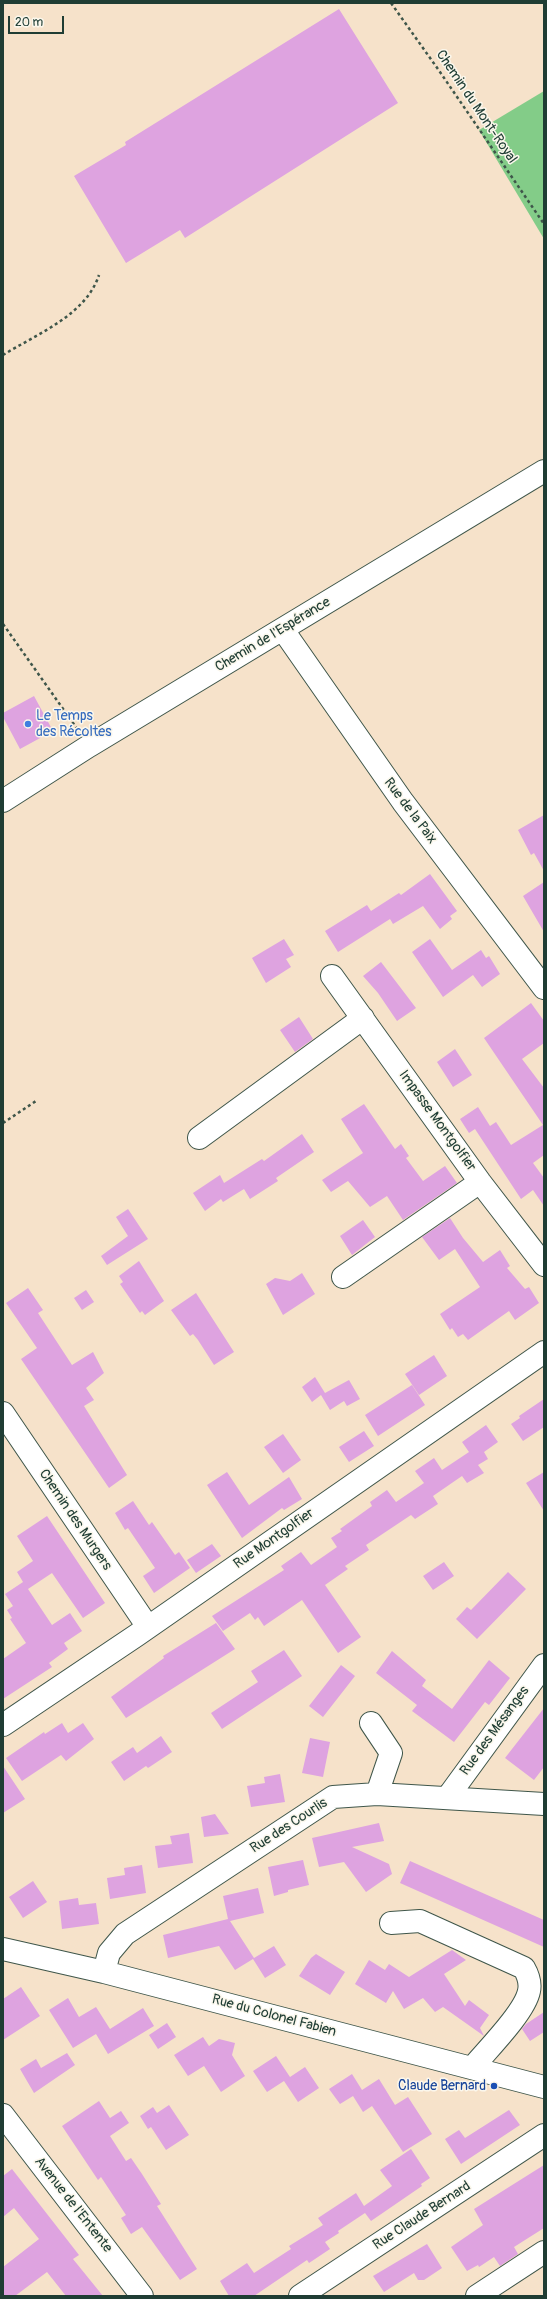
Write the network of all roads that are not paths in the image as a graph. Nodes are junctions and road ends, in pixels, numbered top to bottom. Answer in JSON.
{"nodes":[{"id":1,"x":544,"y":471,"type":"edge"},
{"id":2,"x":283,"y":630,"type":"junction"},
{"id":3,"x":3,"y":801,"type":"edge"},
{"id":4,"x":332,"y":976,"type":"dead end"},
{"id":5,"x":544,"y":988,"type":"edge"},
{"id":6,"x":363,"y":1018,"type":"junction"},
{"id":7,"x":199,"y":1138,"type":"dead end"},
{"id":8,"x":480,"y":1182,"type":"junction"},
{"id":9,"x":544,"y":1265,"type":"edge"},
{"id":10,"x":343,"y":1277,"type":"dead end"},
{"id":11,"x":544,"y":1352,"type":"edge"},
{"id":12,"x":3,"y":1412,"type":"edge"},
{"id":13,"x":148,"y":1627,"type":"junction"},
{"id":14,"x":544,"y":1665,"type":"edge"},
{"id":15,"x":371,"y":1723,"type":"dead end"},
{"id":16,"x":3,"y":1725,"type":"edge"},
{"id":17,"x":377,"y":1794,"type":"junction"},
{"id":18,"x":447,"y":1798,"type":"junction"},
{"id":19,"x":544,"y":1804,"type":"edge"},
{"id":20,"x":391,"y":1923,"type":"dead end"},
{"id":21,"x":3,"y":1949,"type":"edge"},
{"id":22,"x":104,"y":1972,"type":"junction"},
{"id":23,"x":472,"y":2068,"type":"junction"},
{"id":24,"x":544,"y":2087,"type":"edge"},
{"id":25,"x":3,"y":2115,"type":"edge"},
{"id":26,"x":544,"y":2135,"type":"edge"},
{"id":27,"x":544,"y":2252,"type":"edge"},
{"id":28,"x":142,"y":2296,"type":"edge"},
{"id":29,"x":300,"y":2296,"type":"edge"},
{"id":30,"x":477,"y":2296,"type":"edge"}],
"edges":[{"from":1,"to":2,"type":"street","name":"Chemin de l'Espérance"},
{"from":2,"to":3,"type":"street","name":"Chemin de l'Espérance"},
{"from":2,"to":5,"type":"street","name":"Rue de la Paix"},
{"from":4,"to":6,"type":"street","name":"Impasse Montgolfier"},
{"from":6,"to":7,"type":"street"},
{"from":6,"to":8,"type":"street","name":"Impasse Montgolfier"},
{"from":8,"to":9,"type":"street","name":"Impasse Montgolfier"},
{"from":8,"to":10,"type":"street"},
{"from":11,"to":13,"type":"street","name":"Rue Montgolfier"},
{"from":12,"to":13,"type":"street","name":"Chemin des Murgers"},
{"from":13,"to":16,"type":"street","name":"Rue Montgolfier"},
{"from":14,"to":18,"type":"street","name":"Rue des Mésanges"},
{"from":15,"to":17,"type":"street"},
{"from":17,"to":18,"type":"street","name":"Rue des Courlis"},
{"from":17,"to":22,"type":"street","name":"Rue des Courlis"},
{"from":18,"to":19,"type":"street","name":"Rue des Courlis"},
{"from":20,"to":23,"type":"street"},
{"from":21,"to":22,"type":"street","name":"Rue du Colonel Fabien"},
{"from":22,"to":23,"type":"street","name":"Rue du Colonel Fabien"},
{"from":23,"to":24,"type":"street","name":"Rue du Colonel Fabien"},
{"from":25,"to":28,"type":"street","name":"Avenue de l'Entente"},
{"from":26,"to":29,"type":"street","name":"Rue Claude Bernard"},
{"from":27,"to":30,"type":"street"}]}
